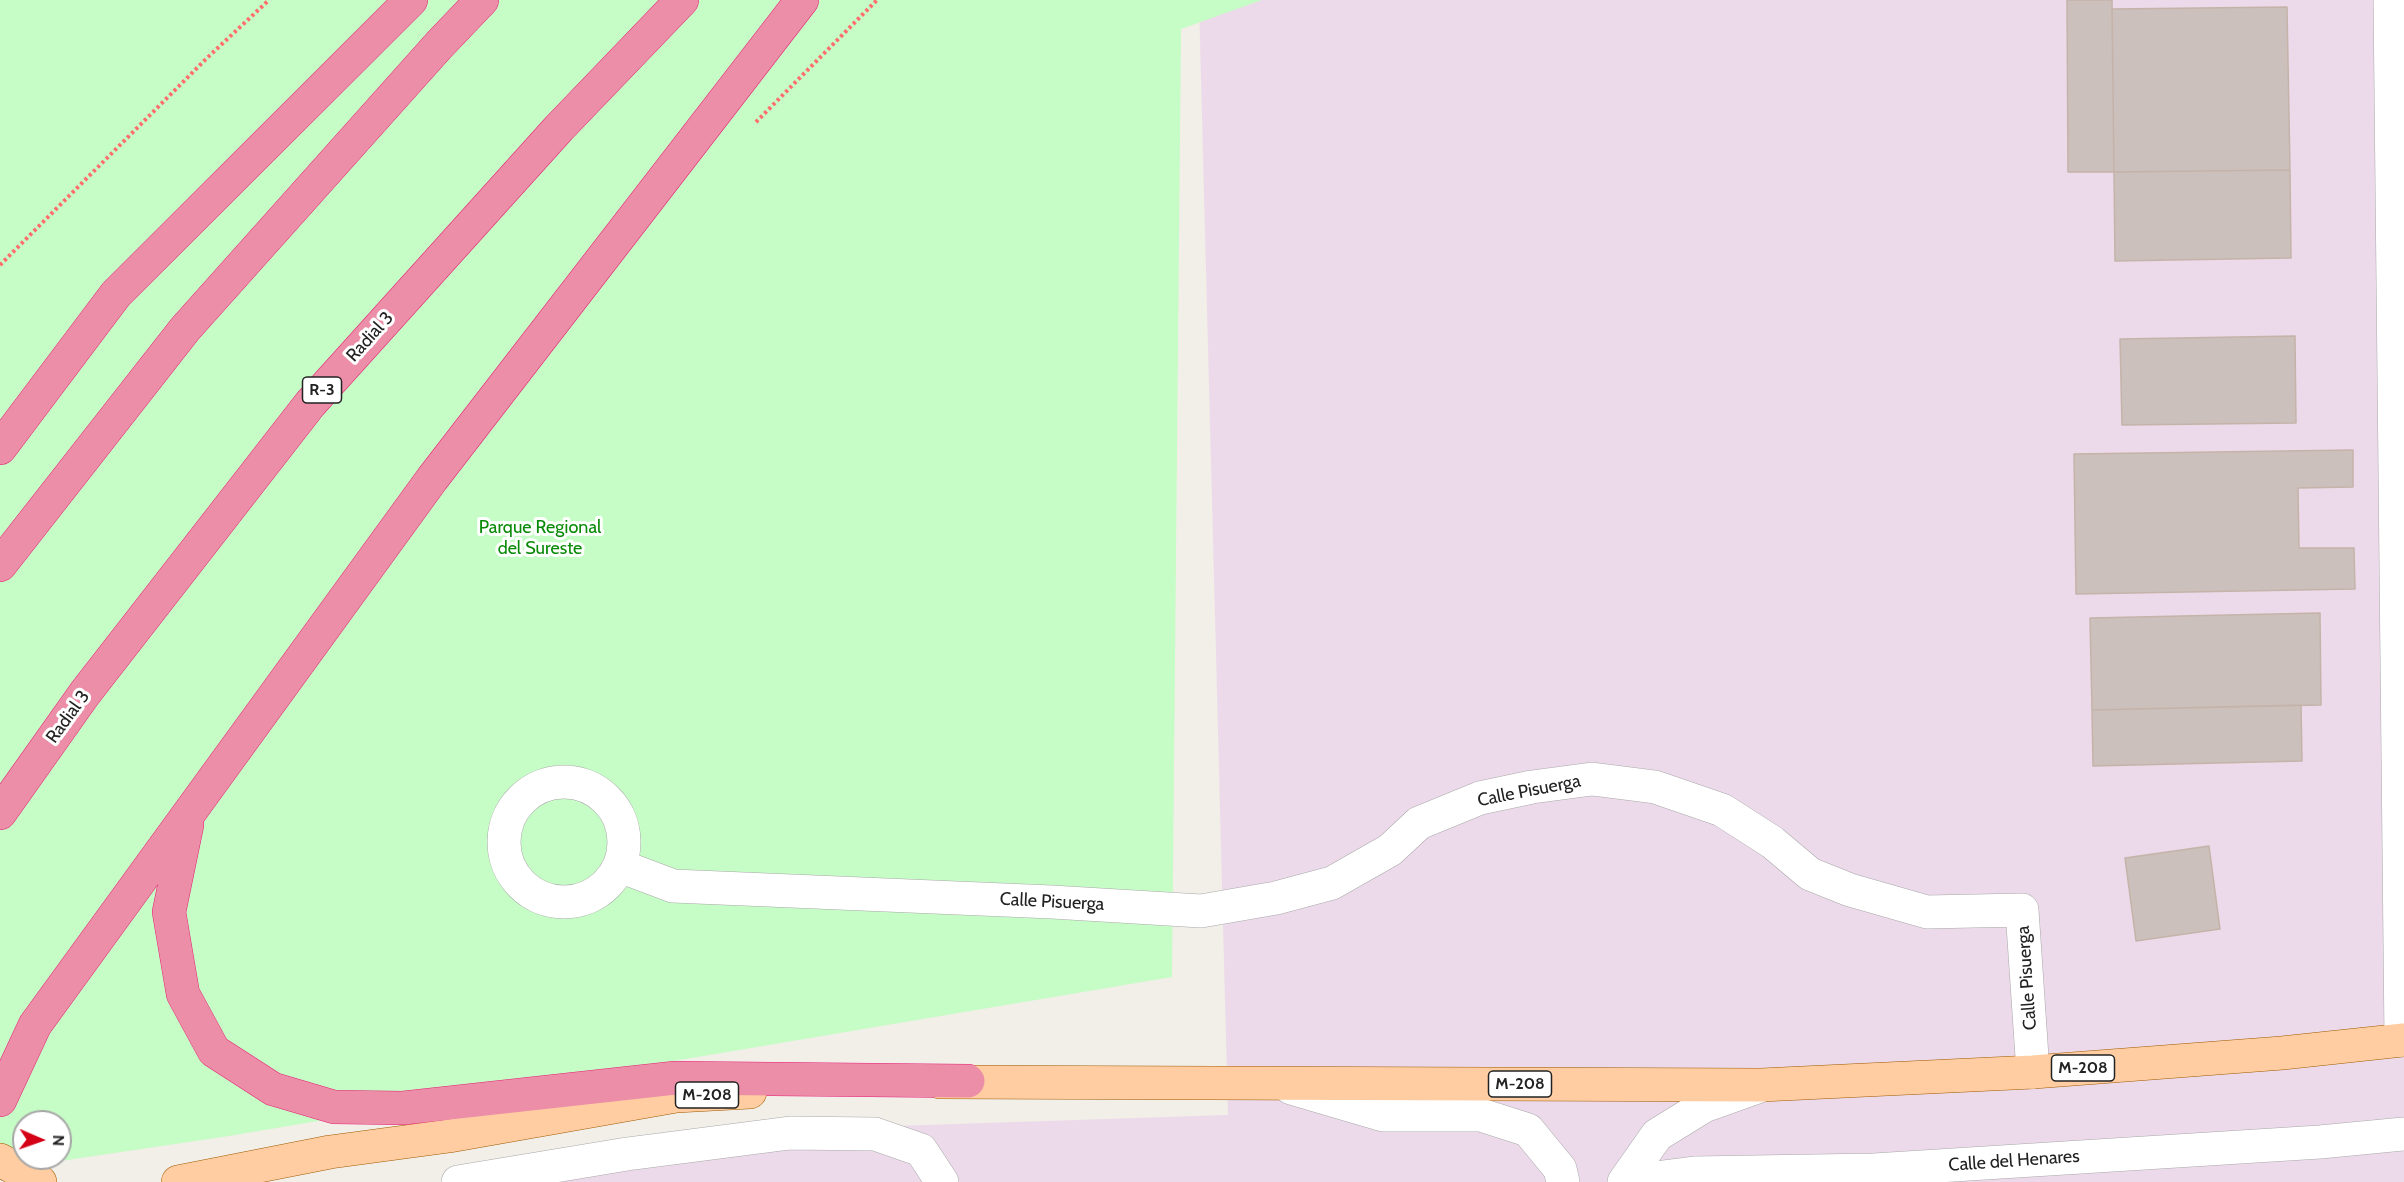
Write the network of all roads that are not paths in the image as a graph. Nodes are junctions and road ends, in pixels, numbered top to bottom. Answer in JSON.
{"nodes":[{"id":1,"x":411,"y":0,"type":"edge"},
{"id":2,"x":482,"y":0,"type":"edge"},
{"id":3,"x":682,"y":0,"type":"edge"},
{"id":4,"x":802,"y":0,"type":"edge"},
{"id":5,"x":2390,"y":0,"type":"edge"},
{"id":6,"x":2398,"y":292,"type":"edge"},
{"id":7,"x":0,"y":448,"type":"edge"},
{"id":8,"x":0,"y":565,"type":"edge"},
{"id":9,"x":0,"y":813,"type":"edge"},
{"id":10,"x":189,"y":814,"type":"junction"},
{"id":11,"x":620,"y":866,"type":"dead end"},
{"id":12,"x":2402,"y":1040,"type":"edge"},
{"id":13,"x":2033,"y":1072,"type":"junction"},
{"id":14,"x":968,"y":1081,"type":"junction"},
{"id":15,"x":1278,"y":1084,"type":"junction"},
{"id":16,"x":1761,"y":1085,"type":"junction"},
{"id":17,"x":0,"y":1100,"type":"edge"},
{"id":18,"x":2404,"y":1134,"type":"edge"},
{"id":19,"x":449,"y":1136,"type":"junction"},
{"id":20,"x":0,"y":1160,"type":"edge"},
{"id":21,"x":1895,"y":1175,"type":"edge"},
{"id":22,"x":40,"y":1182,"type":"edge"},
{"id":23,"x":178,"y":1182,"type":"edge"},
{"id":24,"x":288,"y":1182,"type":"edge"},
{"id":25,"x":458,"y":1182,"type":"edge"},
{"id":26,"x":942,"y":1182,"type":"edge"},
{"id":27,"x":1563,"y":1182,"type":"edge"},
{"id":28,"x":1624,"y":1182,"type":"edge"}],
"edges":[{"from":1,"to":7,"type":"highway"},
{"from":2,"to":8,"type":"highway"},
{"from":3,"to":9,"type":"highway","name":"Radial 3","number":"R-3"},
{"from":4,"to":10,"type":"highway"},
{"from":5,"to":6,"type":"street"},
{"from":6,"to":12,"type":"street"},
{"from":10,"to":14,"type":"highway"},
{"from":10,"to":17,"type":"highway"},
{"from":11,"to":13,"type":"street","name":"Calle Pisuerga"},
{"from":12,"to":13,"type":"main road","number":"M-208"},
{"from":13,"to":16,"type":"main road","number":"M-208"},
{"from":14,"to":15,"type":"main road","number":"M-208"},
{"from":14,"to":19,"type":"main road","number":"M-208"},
{"from":15,"to":16,"type":"main road","number":"M-208"},
{"from":15,"to":27,"type":"street"},
{"from":16,"to":28,"type":"street"},
{"from":18,"to":21,"type":"street","name":"Calle del Henares"},
{"from":19,"to":23,"type":"main road","number":"M-208"},
{"from":19,"to":24,"type":"main road","number":"M-208"},
{"from":20,"to":22,"type":"main road"},
{"from":21,"to":28,"type":"street","name":"Calle del Henares"},
{"from":25,"to":26,"type":"street"}]}
